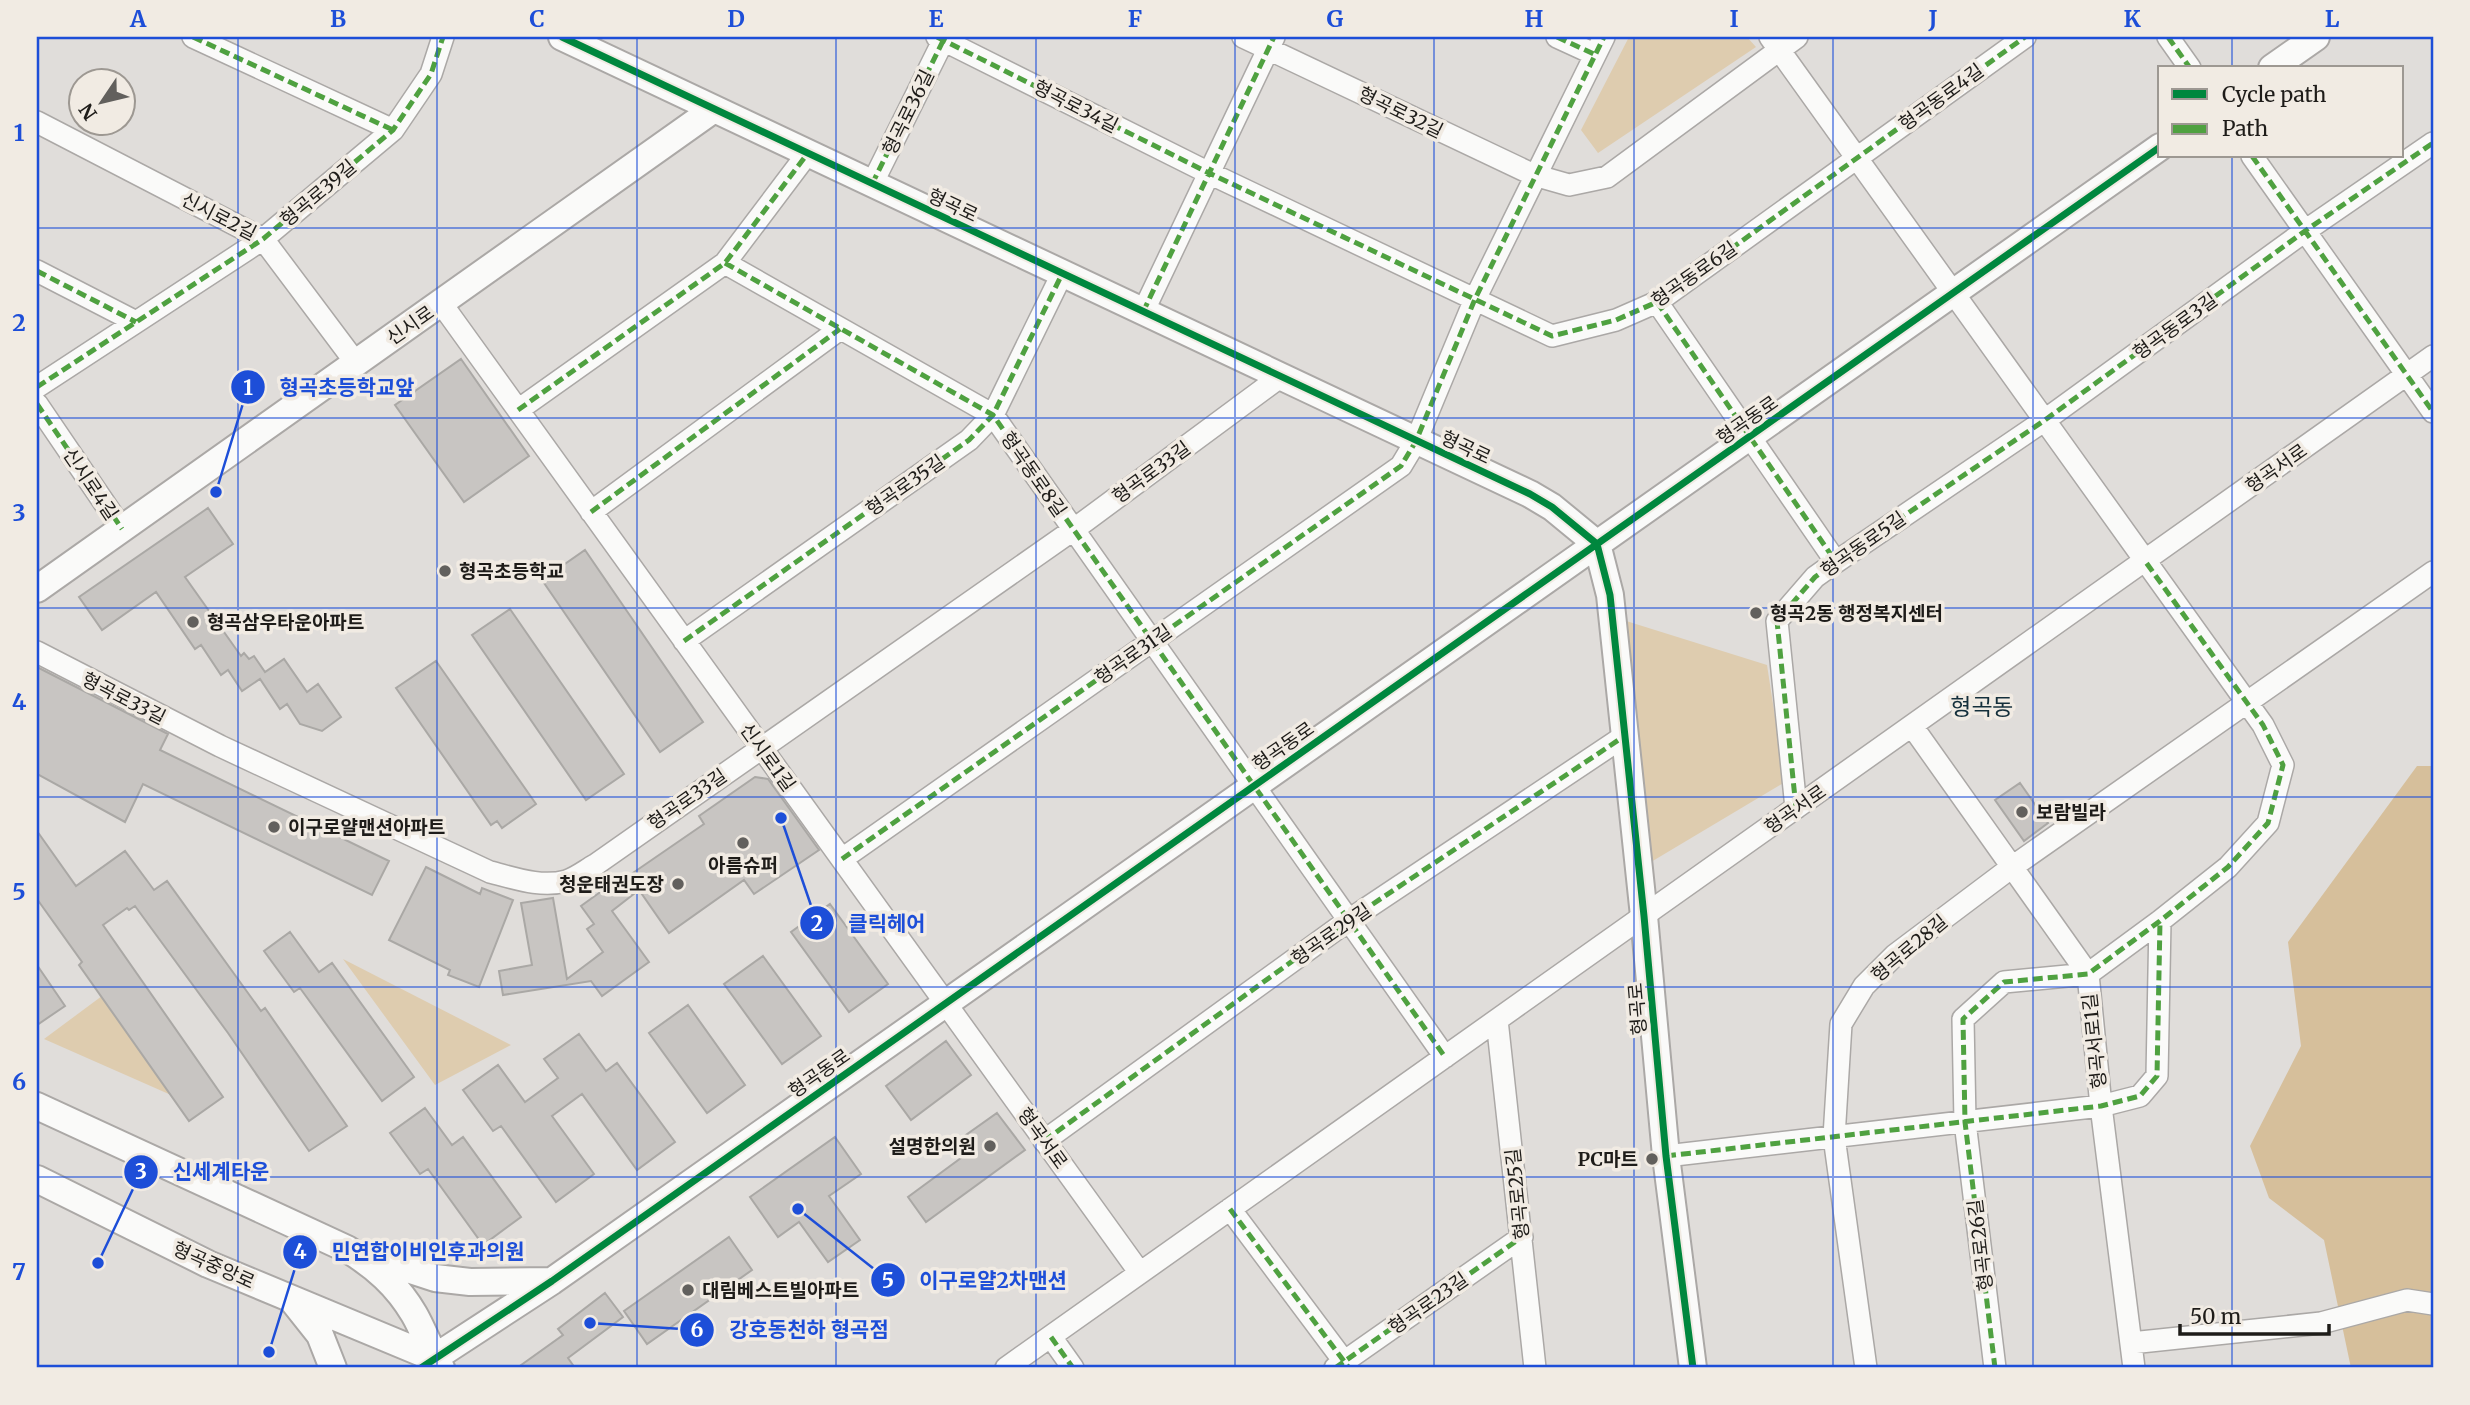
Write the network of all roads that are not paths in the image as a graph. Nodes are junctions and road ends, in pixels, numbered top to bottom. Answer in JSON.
{"nodes":[{"id":1,"x":193,"y":37,"type":"edge"},
{"id":2,"x":443,"y":37,"type":"edge"},
{"id":3,"x":562,"y":37,"type":"edge"},
{"id":4,"x":1243,"y":37,"type":"edge"},
{"id":5,"x":1557,"y":37,"type":"edge"},
{"id":6,"x":2025,"y":37,"type":"edge"},
{"id":7,"x":2168,"y":37,"type":"edge"},
{"id":8,"x":2316,"y":37,"type":"edge"},
{"id":9,"x":942,"y":38,"type":"edge"},
{"id":10,"x":1782,"y":41,"type":"edge"},
{"id":11,"x":590,"y":43,"type":"edge"},
{"id":12,"x":1271,"y":43,"type":"edge"},
{"id":13,"x":1599,"y":46,"type":"edge"},
{"id":14,"x":2189,"y":66,"type":"edge"},
{"id":15,"x":2275,"y":66,"type":"edge"},
{"id":16,"x":714,"y":109,"type":"junction"},
{"id":17,"x":37,"y":122,"type":"edge"},
{"id":18,"x":393,"y":131,"type":"junction"},
{"id":19,"x":2433,"y":143,"type":"edge"},
{"id":20,"x":2158,"y":148,"type":"edge"},
{"id":21,"x":808,"y":153,"type":"junction"},
{"id":22,"x":1857,"y":158,"type":"junction"},
{"id":23,"x":2253,"y":158,"type":"edge"},
{"id":24,"x":1209,"y":173,"type":"junction"},
{"id":25,"x":1534,"y":175,"type":"junction"},
{"id":26,"x":872,"y":184,"type":"junction"},
{"id":27,"x":2305,"y":231,"type":"junction"},
{"id":28,"x":264,"y":239,"type":"junction"},
{"id":29,"x":724,"y":264,"type":"junction"},
{"id":30,"x":37,"y":271,"type":"edge"},
{"id":31,"x":1062,"y":274,"type":"junction"},
{"id":32,"x":1953,"y":292,"type":"junction"},
{"id":33,"x":1475,"y":299,"type":"junction"},
{"id":34,"x":1657,"y":302,"type":"junction"},
{"id":35,"x":441,"y":303,"type":"junction"},
{"id":36,"x":1143,"y":312,"type":"junction"},
{"id":37,"x":136,"y":322,"type":"junction"},
{"id":38,"x":841,"y":329,"type":"junction"},
{"id":39,"x":2433,"y":356,"type":"edge"},
{"id":40,"x":356,"y":363,"type":"junction"},
{"id":41,"x":2407,"y":375,"type":"junction"},
{"id":42,"x":1280,"y":377,"type":"junction"},
{"id":43,"x":37,"y":387,"type":"edge"},
{"id":44,"x":37,"y":404,"type":"edge"},
{"id":45,"x":518,"y":411,"type":"junction"},
{"id":46,"x":2433,"y":412,"type":"edge"},
{"id":47,"x":993,"y":415,"type":"junction"},
{"id":48,"x":2045,"y":420,"type":"junction"},
{"id":49,"x":1750,"y":437,"type":"junction"},
{"id":50,"x":1416,"y":441,"type":"junction"},
{"id":51,"x":591,"y":512,"type":"junction"},
{"id":52,"x":122,"y":529,"type":"junction"},
{"id":53,"x":1073,"y":530,"type":"junction"},
{"id":54,"x":1597,"y":544,"type":"junction"},
{"id":55,"x":2145,"y":561,"type":"junction"},
{"id":56,"x":1836,"y":562,"type":"junction"},
{"id":57,"x":2433,"y":572,"type":"edge"},
{"id":58,"x":37,"y":589,"type":"edge"},
{"id":59,"x":1151,"y":640,"type":"junction"},
{"id":60,"x":684,"y":641,"type":"junction"},
{"id":61,"x":37,"y":652,"type":"edge"},
{"id":62,"x":2247,"y":703,"type":"junction"},
{"id":63,"x":1912,"y":726,"type":"junction"},
{"id":64,"x":1623,"y":737,"type":"junction"},
{"id":65,"x":761,"y":747,"type":"junction"},
{"id":66,"x":1254,"y":785,"type":"junction"},
{"id":67,"x":1796,"y":808,"type":"junction"},
{"id":68,"x":842,"y":859,"type":"junction"},
{"id":69,"x":2012,"y":867,"type":"junction"},
{"id":70,"x":1644,"y":916,"type":"junction"},
{"id":71,"x":1349,"y":920,"type":"junction"},
{"id":72,"x":2160,"y":921,"type":"junction"},
{"id":73,"x":2088,"y":974,"type":"junction"},
{"id":74,"x":946,"y":1003,"type":"junction"},
{"id":75,"x":1497,"y":1020,"type":"junction"},
{"id":76,"x":1445,"y":1057,"type":"junction"},
{"id":77,"x":37,"y":1106,"type":"edge"},
{"id":78,"x":2101,"y":1107,"type":"junction"},
{"id":79,"x":1965,"y":1122,"type":"junction"},
{"id":80,"x":1834,"y":1137,"type":"junction"},
{"id":81,"x":1044,"y":1141,"type":"junction"},
{"id":82,"x":1666,"y":1156,"type":"junction"},
{"id":83,"x":37,"y":1179,"type":"edge"},
{"id":84,"x":1230,"y":1209,"type":"junction"},
{"id":85,"x":1521,"y":1237,"type":"junction"},
{"id":86,"x":347,"y":1249,"type":"junction"},
{"id":87,"x":1140,"y":1273,"type":"junction"},
{"id":88,"x":552,"y":1281,"type":"junction"},
{"id":89,"x":292,"y":1300,"type":"junction"},
{"id":90,"x":2433,"y":1304,"type":"edge"},
{"id":91,"x":1051,"y":1337,"type":"junction"},
{"id":92,"x":2131,"y":1343,"type":"junction"},
{"id":93,"x":432,"y":1365,"type":"edge"},
{"id":94,"x":1343,"y":1366,"type":"edge"},
{"id":95,"x":333,"y":1368,"type":"edge"},
{"id":96,"x":1006,"y":1368,"type":"edge"},
{"id":97,"x":1073,"y":1368,"type":"edge"},
{"id":98,"x":1535,"y":1368,"type":"edge"},
{"id":99,"x":1693,"y":1368,"type":"edge"},
{"id":100,"x":1866,"y":1368,"type":"edge"},
{"id":101,"x":1995,"y":1368,"type":"edge"},
{"id":102,"x":2134,"y":1368,"type":"edge"}],
"edges":[{"from":1,"to":18,"type":"street"},
{"from":2,"to":18,"type":"street","name":"형곡로39길"},
{"from":3,"to":11,"type":"street","name":"형곡로"},
{"from":4,"to":12,"type":"street"},
{"from":5,"to":13,"type":"street"},
{"from":6,"to":22,"type":"street","name":"형곡동로4길"},
{"from":7,"to":14,"type":"street"},
{"from":8,"to":15,"type":"street"},
{"from":9,"to":24,"type":"street","name":"형곡로34길"},
{"from":9,"to":26,"type":"street","name":"형곡로36길"},
{"from":10,"to":22,"type":"street"},
{"from":10,"to":25,"type":"street"},
{"from":11,"to":16,"type":"street","name":"형곡로"},
{"from":12,"to":24,"type":"street"},
{"from":12,"to":25,"type":"street","name":"형곡로32길"},
{"from":13,"to":25,"type":"street"},
{"from":16,"to":21,"type":"street","name":"형곡로"},
{"from":16,"to":35,"type":"street","name":"신시로"},
{"from":17,"to":28,"type":"street","name":"신시로2길"},
{"from":18,"to":28,"type":"street","name":"형곡로39길"},
{"from":19,"to":27,"type":"street","name":"형곡동로3길"},
{"from":20,"to":32,"type":"street","name":"형곡동로"},
{"from":21,"to":26,"type":"street","name":"형곡로"},
{"from":21,"to":29,"type":"street"},
{"from":22,"to":32,"type":"street"},
{"from":22,"to":34,"type":"street","name":"형곡동로6길"},
{"from":23,"to":27,"type":"street"},
{"from":24,"to":33,"type":"street"},
{"from":24,"to":36,"type":"street"},
{"from":25,"to":33,"type":"street"},
{"from":26,"to":31,"type":"street","name":"형곡로"},
{"from":27,"to":41,"type":"street"},
{"from":27,"to":48,"type":"street","name":"형곡동로3길"},
{"from":28,"to":37,"type":"street","name":"형곡로39길"},
{"from":28,"to":40,"type":"street","name":"신시로2길"},
{"from":29,"to":38,"type":"street","name":"형곡동로8길"},
{"from":29,"to":45,"type":"street"},
{"from":30,"to":37,"type":"street"},
{"from":31,"to":36,"type":"street","name":"형곡로"},
{"from":31,"to":47,"type":"street","name":"형곡로35길"},
{"from":32,"to":48,"type":"street"},
{"from":32,"to":49,"type":"street","name":"형곡동로"},
{"from":33,"to":34,"type":"street","name":"형곡동로6길"},
{"from":33,"to":50,"type":"street"},
{"from":34,"to":49,"type":"street","name":"형곡동로"},
{"from":35,"to":40,"type":"street","name":"신시로"},
{"from":35,"to":45,"type":"street","name":"신시로1길"},
{"from":36,"to":42,"type":"street","name":"형곡로"},
{"from":37,"to":43,"type":"street","name":"형곡로39길"},
{"from":38,"to":47,"type":"street","name":"형곡동로8길"},
{"from":38,"to":51,"type":"street"},
{"from":39,"to":41,"type":"street","name":"형곡서로"},
{"from":40,"to":52,"type":"street","name":"신시로"},
{"from":41,"to":46,"type":"street"},
{"from":41,"to":55,"type":"street","name":"형곡서로"},
{"from":42,"to":50,"type":"street","name":"형곡로"},
{"from":42,"to":53,"type":"street","name":"형곡로33길"},
{"from":44,"to":52,"type":"street","name":"신시로4길"},
{"from":45,"to":51,"type":"street","name":"신시로1길"},
{"from":47,"to":53,"type":"street","name":"형곡동로8길"},
{"from":47,"to":60,"type":"street","name":"형곡로35길"},
{"from":48,"to":55,"type":"street"},
{"from":48,"to":56,"type":"street","name":"형곡동로5길"},
{"from":49,"to":54,"type":"street","name":"형곡동로"},
{"from":49,"to":56,"type":"street","name":"형곡동로"},
{"from":50,"to":54,"type":"street","name":"형곡로"},
{"from":50,"to":59,"type":"street","name":"형곡로31길"},
{"from":51,"to":60,"type":"street","name":"신시로1길"},
{"from":52,"to":58,"type":"street","name":"신시로"},
{"from":53,"to":59,"type":"street","name":"형곡동로8길"},
{"from":53,"to":65,"type":"street","name":"형곡로33길"},
{"from":54,"to":64,"type":"street","name":"형곡로"},
{"from":54,"to":66,"type":"street","name":"형곡동로"},
{"from":55,"to":62,"type":"street"},
{"from":55,"to":63,"type":"street","name":"형곡서로"},
{"from":56,"to":67,"type":"street","name":"형곡동로5길"},
{"from":57,"to":62,"type":"street"},
{"from":59,"to":66,"type":"street","name":"형곡동로8길"},
{"from":59,"to":68,"type":"street","name":"형곡로31길"},
{"from":60,"to":65,"type":"street","name":"신시로1길"},
{"from":61,"to":65,"type":"street","name":"형곡로33길"},
{"from":62,"to":69,"type":"street"},
{"from":62,"to":72,"type":"street"},
{"from":63,"to":67,"type":"street","name":"형곡서로"},
{"from":63,"to":69,"type":"street","name":"형곡서로1길"},
{"from":64,"to":70,"type":"street","name":"형곡로"},
{"from":64,"to":71,"type":"street","name":"형곡로29길"},
{"from":65,"to":68,"type":"street","name":"신시로1길"},
{"from":66,"to":71,"type":"street"},
{"from":66,"to":74,"type":"street","name":"형곡동로"},
{"from":67,"to":70,"type":"street","name":"형곡서로"},
{"from":68,"to":74,"type":"street","name":"신시로1길"},
{"from":69,"to":73,"type":"street","name":"형곡서로1길"},
{"from":69,"to":80,"type":"street","name":"형곡로28길"},
{"from":70,"to":75,"type":"street","name":"형곡서로"},
{"from":70,"to":82,"type":"street","name":"형곡로"},
{"from":71,"to":76,"type":"street"},
{"from":71,"to":81,"type":"street","name":"형곡로29길"},
{"from":72,"to":73,"type":"street"},
{"from":72,"to":78,"type":"street"},
{"from":73,"to":78,"type":"street","name":"형곡서로1길"},
{"from":73,"to":79,"type":"street"},
{"from":74,"to":81,"type":"street","name":"형곡서로"},
{"from":74,"to":88,"type":"street","name":"형곡동로"},
{"from":75,"to":76,"type":"street","name":"형곡서로"},
{"from":75,"to":85,"type":"street","name":"형곡로25길"},
{"from":76,"to":84,"type":"street","name":"형곡서로"},
{"from":77,"to":86,"type":"street"},
{"from":78,"to":79,"type":"street"},
{"from":78,"to":92,"type":"street","name":"형곡서로1길"},
{"from":79,"to":80,"type":"street"},
{"from":79,"to":101,"type":"street","name":"형곡로26길"},
{"from":80,"to":82,"type":"street"},
{"from":80,"to":100,"type":"street"},
{"from":81,"to":87,"type":"street","name":"형곡서로"},
{"from":82,"to":99,"type":"street","name":"형곡로"},
{"from":83,"to":89,"type":"street","name":"형곡중앙로"},
{"from":84,"to":87,"type":"street","name":"형곡서로"},
{"from":84,"to":94,"type":"street"},
{"from":85,"to":94,"type":"street","name":"형곡로23길"},
{"from":85,"to":98,"type":"street","name":"형곡로25길"},
{"from":86,"to":88,"type":"street"},
{"from":86,"to":93,"type":"street"},
{"from":87,"to":91,"type":"street","name":"형곡서로"},
{"from":88,"to":93,"type":"street","name":"형곡동로"},
{"from":89,"to":93,"type":"street","name":"형곡중앙로"},
{"from":89,"to":95,"type":"street"},
{"from":90,"to":92,"type":"street"},
{"from":91,"to":96,"type":"street","name":"형곡서로"},
{"from":91,"to":97,"type":"street"},
{"from":92,"to":102,"type":"street","name":"형곡서로1길"}]}
